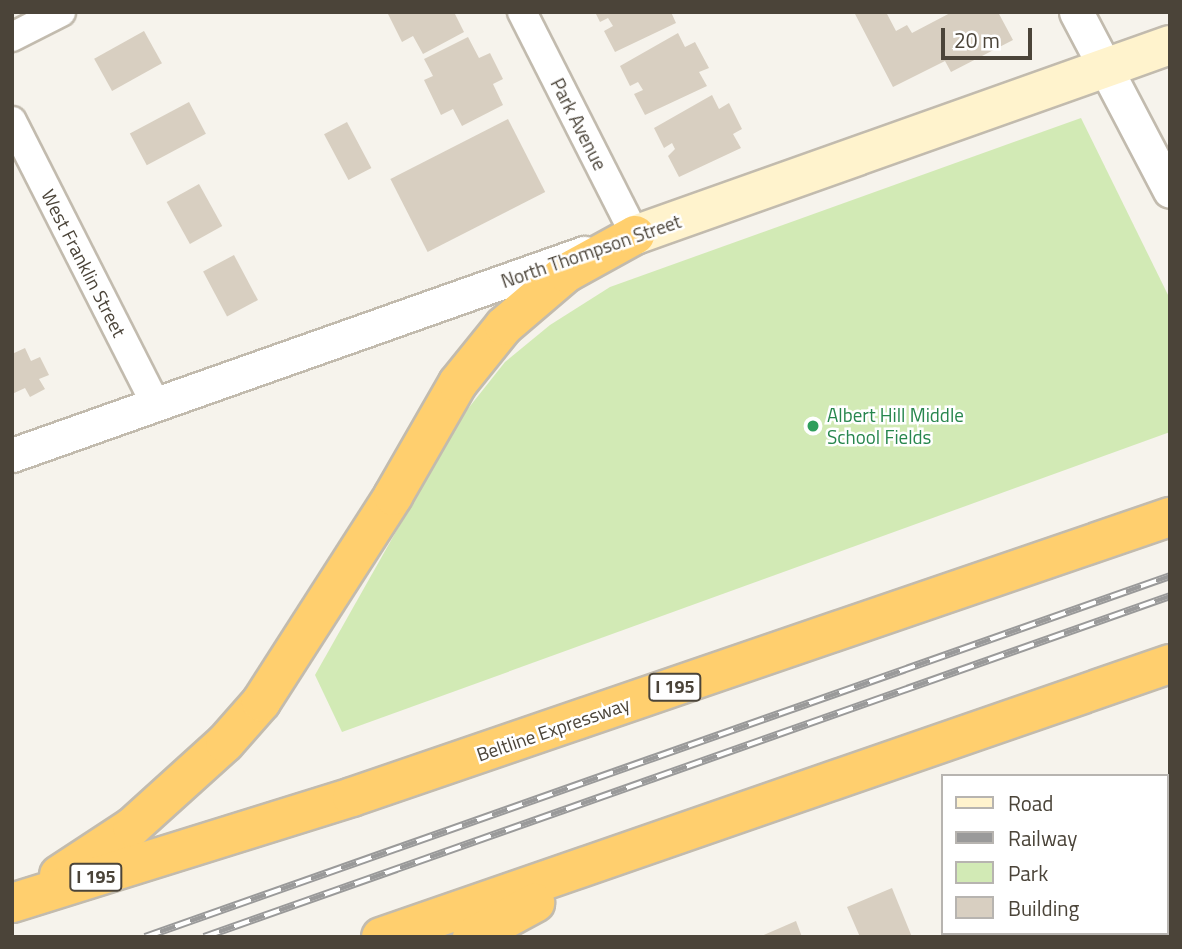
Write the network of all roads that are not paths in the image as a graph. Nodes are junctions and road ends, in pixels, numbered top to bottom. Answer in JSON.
{"nodes":[{"id":1,"x":61,"y":12,"type":"edge"},
{"id":2,"x":522,"y":12,"type":"edge"},
{"id":3,"x":1076,"y":12,"type":"edge"},
{"id":4,"x":12,"y":37,"type":"edge"},
{"id":5,"x":1170,"y":45,"type":"edge"},
{"id":6,"x":1105,"y":68,"type":"junction"},
{"id":7,"x":12,"y":121,"type":"edge"},
{"id":8,"x":1170,"y":191,"type":"edge"},
{"id":9,"x":635,"y":235,"type":"junction"},
{"id":10,"x":156,"y":405,"type":"junction"},
{"id":11,"x":12,"y":455,"type":"edge"},
{"id":12,"x":1170,"y":517,"type":"edge"},
{"id":13,"x":1170,"y":664,"type":"edge"},
{"id":14,"x":638,"y":847,"type":"junction"},
{"id":15,"x":12,"y":903,"type":"edge"},
{"id":16,"x":381,"y":937,"type":"edge"},
{"id":17,"x":472,"y":937,"type":"edge"}],
"edges":[{"from":1,"to":4,"type":"street"},
{"from":2,"to":9,"type":"street","name":"Park Avenue"},
{"from":3,"to":6,"type":"street"},
{"from":5,"to":6,"type":"main road","name":"North Thompson Street"},
{"from":6,"to":8,"type":"street"},
{"from":6,"to":9,"type":"main road","name":"North Thompson Street"},
{"from":7,"to":10,"type":"street","name":"West Franklin Street"},
{"from":9,"to":10,"type":"street","name":"North Thompson Street"},
{"from":9,"to":15,"type":"highway"},
{"from":10,"to":11,"type":"street","name":"North Thompson Street"},
{"from":12,"to":15,"type":"highway","name":"Beltline Expressway","number":"I 195"},
{"from":13,"to":14,"type":"highway"},
{"from":14,"to":16,"type":"highway"},
{"from":14,"to":17,"type":"highway"}]}
